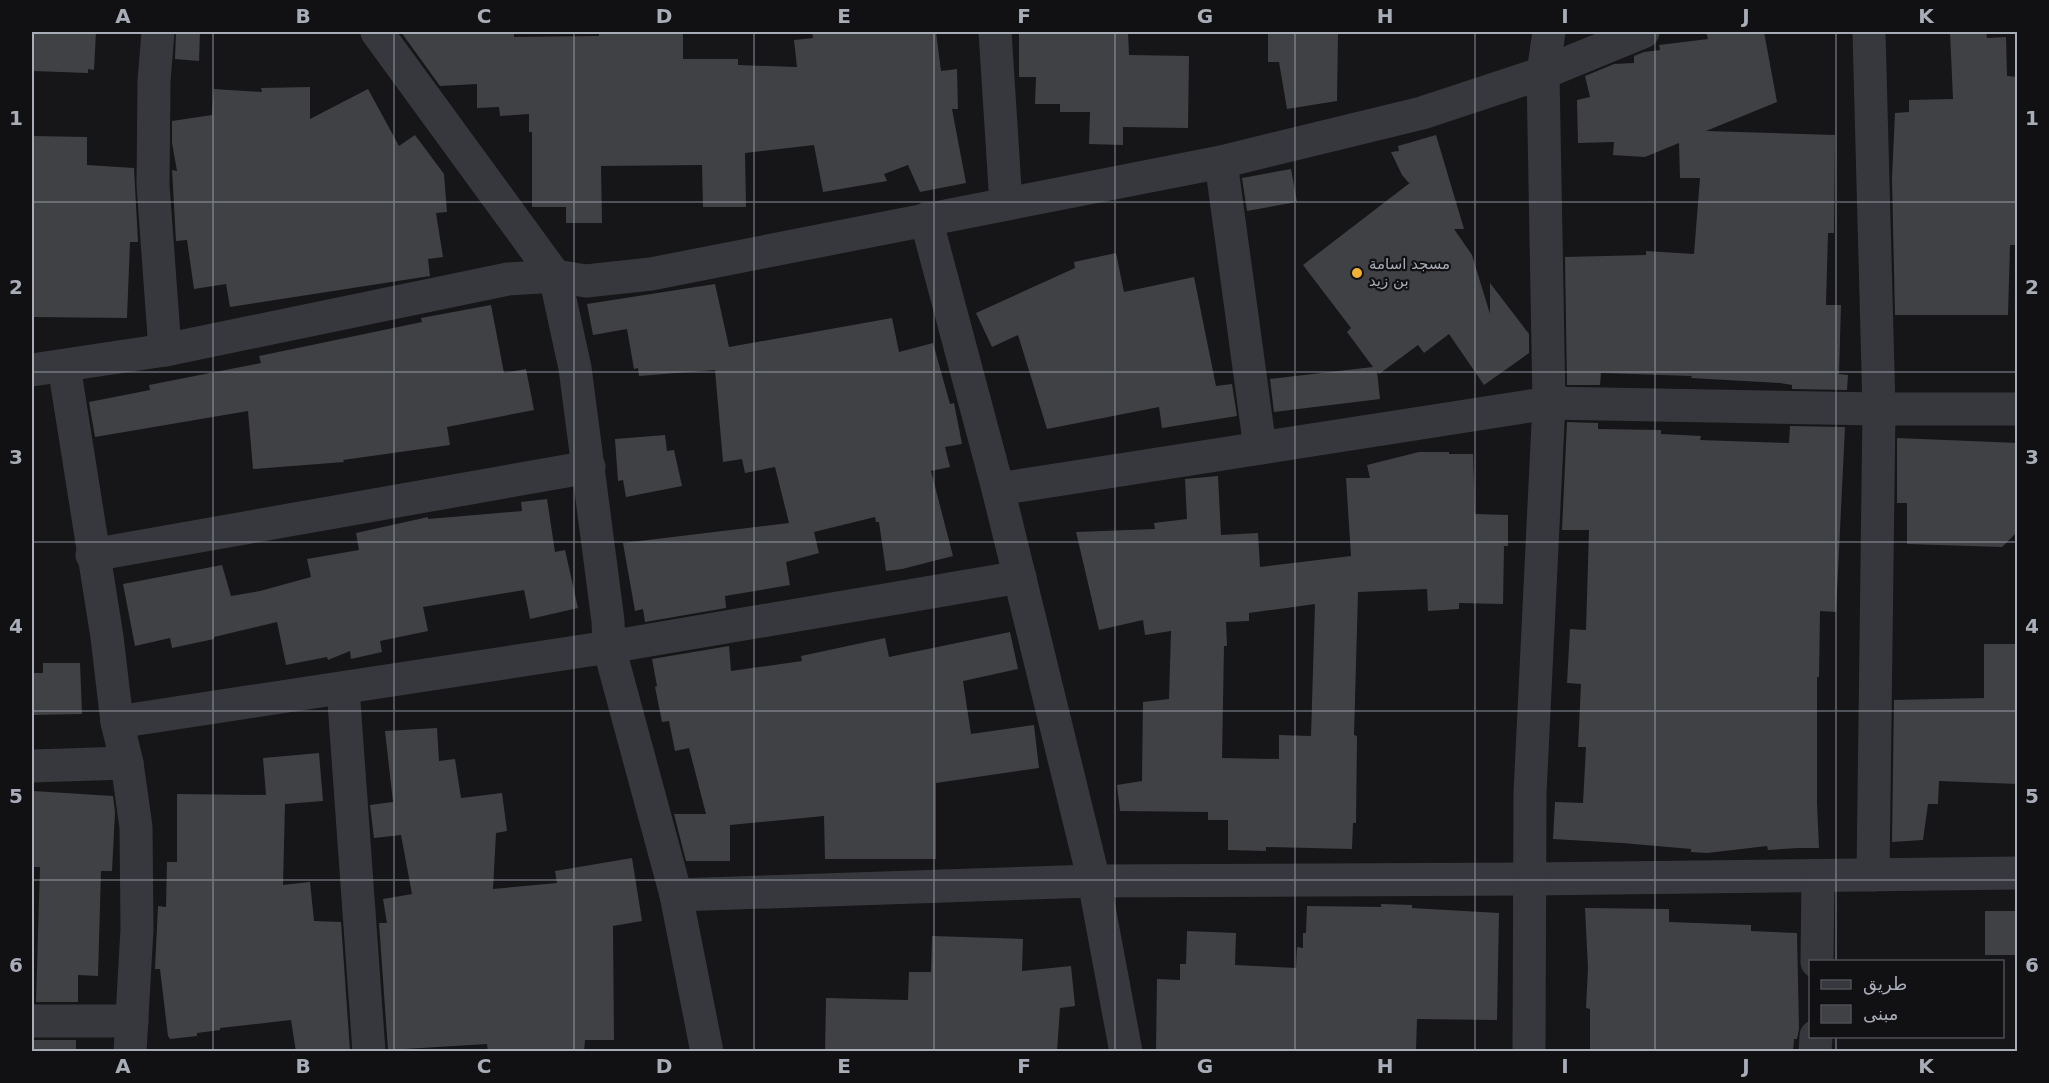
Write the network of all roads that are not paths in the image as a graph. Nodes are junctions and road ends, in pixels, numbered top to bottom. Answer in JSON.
{"nodes":[{"id":1,"x":158,"y":32,"type":"edge"},
{"id":2,"x":377,"y":32,"type":"edge"},
{"id":3,"x":995,"y":32,"type":"edge"},
{"id":4,"x":1549,"y":32,"type":"edge"},
{"id":5,"x":1643,"y":32,"type":"edge"},
{"id":6,"x":1869,"y":32,"type":"edge"},
{"id":7,"x":1543,"y":73,"type":"junction"},
{"id":8,"x":1221,"y":162,"type":"junction"},
{"id":9,"x":1006,"y":204,"type":"junction"},
{"id":10,"x":926,"y":219,"type":"junction"},
{"id":11,"x":555,"y":276,"type":"junction"},
{"id":12,"x":165,"y":350,"type":"junction"},
{"id":13,"x":64,"y":366,"type":"junction"},
{"id":14,"x":32,"y":370,"type":"edge"},
{"id":15,"x":1549,"y":403,"type":"junction"},
{"id":16,"x":1879,"y":409,"type":"junction"},
{"id":17,"x":2018,"y":409,"type":"edge"},
{"id":18,"x":1260,"y":448,"type":"junction"},
{"id":19,"x":589,"y":467,"type":"junction"},
{"id":20,"x":998,"y":489,"type":"junction"},
{"id":21,"x":92,"y":555,"type":"junction"},
{"id":22,"x":1020,"y":577,"type":"junction"},
{"id":23,"x":609,"y":647,"type":"junction"},
{"id":24,"x":343,"y":688,"type":"junction"},
{"id":25,"x":117,"y":722,"type":"junction"},
{"id":26,"x":127,"y":763,"type":"junction"},
{"id":27,"x":32,"y":766,"type":"edge"},
{"id":28,"x":2018,"y":873,"type":"edge"},
{"id":29,"x":1873,"y":875,"type":"junction"},
{"id":30,"x":1818,"y":876,"type":"junction"},
{"id":31,"x":1530,"y":879,"type":"junction"},
{"id":32,"x":1094,"y":881,"type":"junction"},
{"id":33,"x":676,"y":895,"type":"junction"},
{"id":34,"x":1816,"y":960,"type":"edge"},
{"id":35,"x":32,"y":1021,"type":"edge"},
{"id":36,"x":131,"y":1036,"type":"edge"},
{"id":37,"x":369,"y":1052,"type":"edge"},
{"id":38,"x":707,"y":1052,"type":"edge"},
{"id":39,"x":1126,"y":1052,"type":"edge"},
{"id":40,"x":1529,"y":1052,"type":"edge"}],
"edges":[{"from":1,"to":12,"type":"street"},
{"from":2,"to":11,"type":"street"},
{"from":3,"to":9,"type":"street"},
{"from":4,"to":7,"type":"street"},
{"from":5,"to":7,"type":"street"},
{"from":6,"to":16,"type":"street"},
{"from":7,"to":8,"type":"street"},
{"from":7,"to":15,"type":"street"},
{"from":8,"to":9,"type":"street"},
{"from":8,"to":18,"type":"street"},
{"from":9,"to":10,"type":"street"},
{"from":10,"to":11,"type":"street"},
{"from":10,"to":20,"type":"street"},
{"from":11,"to":12,"type":"street"},
{"from":11,"to":19,"type":"street"},
{"from":12,"to":13,"type":"street"},
{"from":13,"to":14,"type":"street"},
{"from":13,"to":21,"type":"street"},
{"from":15,"to":16,"type":"street"},
{"from":15,"to":18,"type":"street"},
{"from":15,"to":31,"type":"street"},
{"from":16,"to":17,"type":"street"},
{"from":16,"to":29,"type":"street"},
{"from":18,"to":20,"type":"street"},
{"from":19,"to":21,"type":"street"},
{"from":19,"to":23,"type":"street"},
{"from":20,"to":22,"type":"street"},
{"from":21,"to":25,"type":"street"},
{"from":22,"to":23,"type":"street"},
{"from":22,"to":32,"type":"street"},
{"from":23,"to":24,"type":"street"},
{"from":23,"to":33,"type":"street"},
{"from":24,"to":25,"type":"street"},
{"from":24,"to":37,"type":"street"},
{"from":25,"to":26,"type":"street"},
{"from":26,"to":27,"type":"street"},
{"from":26,"to":36,"type":"street"},
{"from":28,"to":29,"type":"street"},
{"from":29,"to":30,"type":"street"},
{"from":30,"to":31,"type":"street"},
{"from":30,"to":34,"type":"street"},
{"from":31,"to":32,"type":"street"},
{"from":31,"to":40,"type":"street"},
{"from":32,"to":33,"type":"street"},
{"from":32,"to":39,"type":"street"},
{"from":33,"to":38,"type":"street"},
{"from":35,"to":36,"type":"street"}]}
